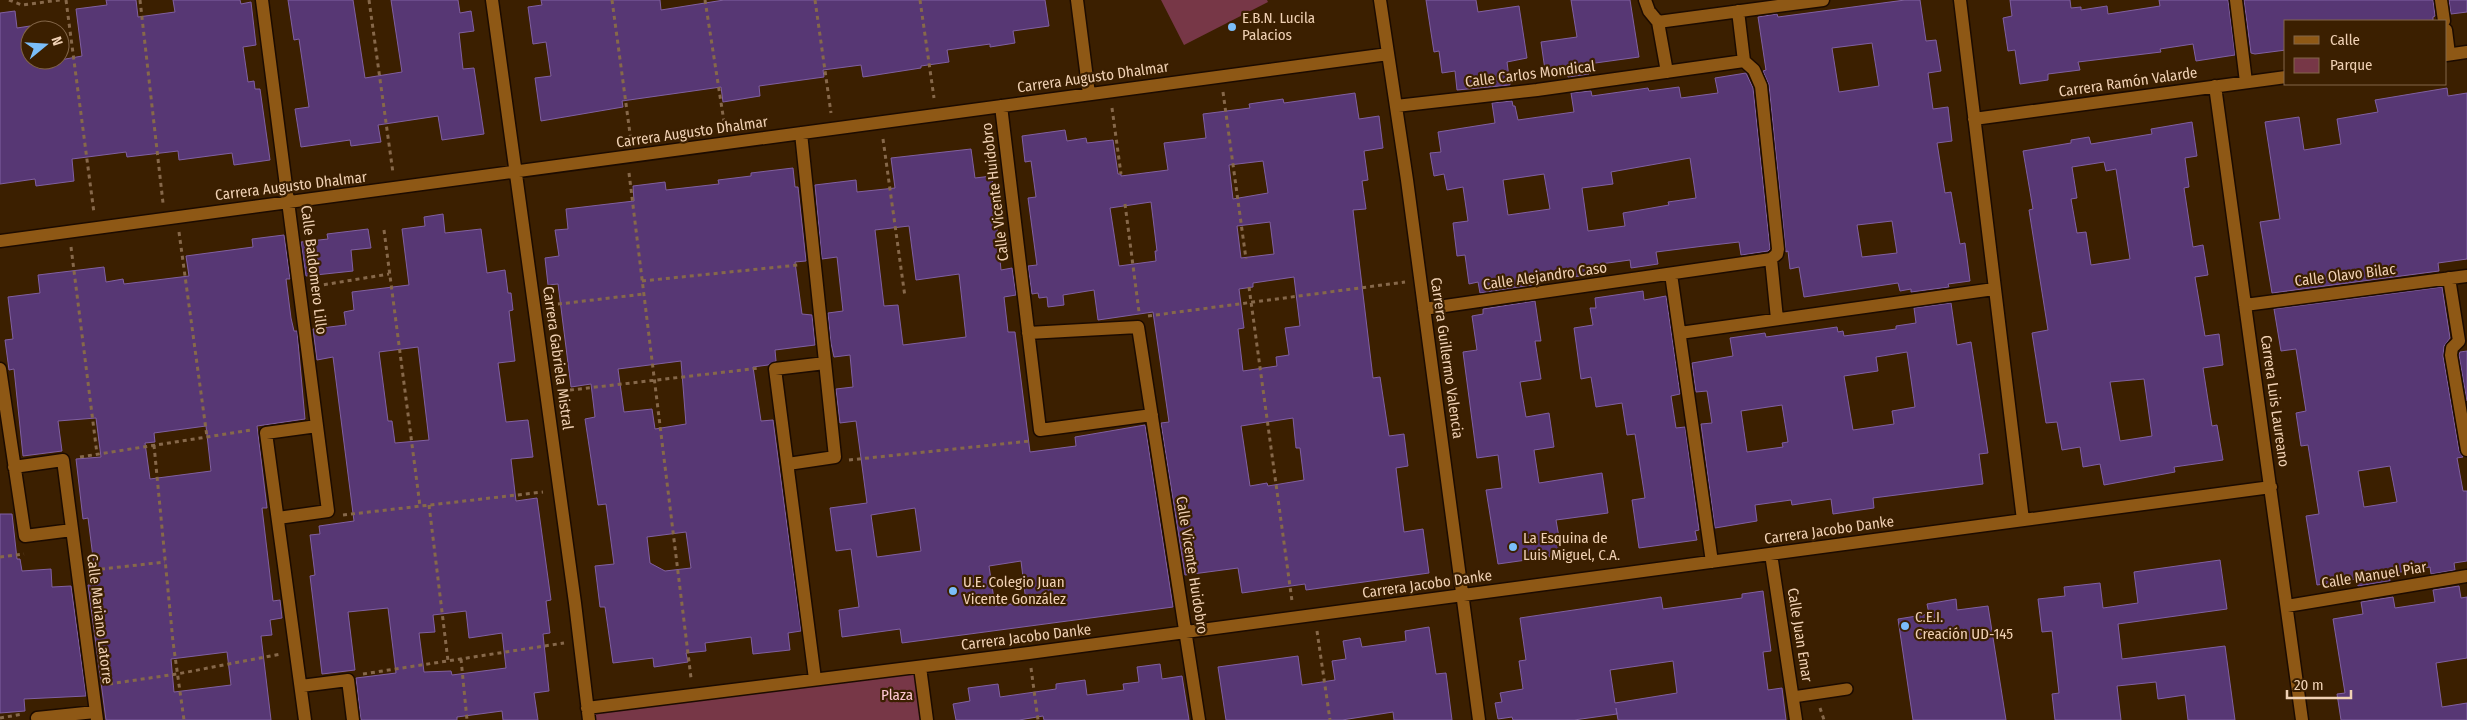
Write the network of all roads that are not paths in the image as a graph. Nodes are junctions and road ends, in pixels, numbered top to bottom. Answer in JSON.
{"nodes":[{"id":1,"x":262,"y":0,"type":"edge"},
{"id":2,"x":492,"y":0,"type":"edge"},
{"id":3,"x":1077,"y":0,"type":"edge"},
{"id":4,"x":1380,"y":0,"type":"edge"},
{"id":5,"x":1645,"y":0,"type":"edge"},
{"id":6,"x":1823,"y":0,"type":"edge"},
{"id":7,"x":1960,"y":0,"type":"edge"},
{"id":8,"x":2236,"y":0,"type":"edge"},
{"id":9,"x":2441,"y":0,"type":"edge"},
{"id":10,"x":1738,"y":11,"type":"junction"},
{"id":11,"x":2444,"y":20,"type":"edge"},
{"id":12,"x":1658,"y":22,"type":"junction"},
{"id":13,"x":2467,"y":52,"type":"edge"},
{"id":14,"x":1388,"y":54,"type":"junction"},
{"id":15,"x":2448,"y":54,"type":"edge"},
{"id":16,"x":1744,"y":61,"type":"junction"},
{"id":17,"x":1667,"y":72,"type":"junction"},
{"id":18,"x":2284,"y":77,"type":"edge"},
{"id":19,"x":2246,"y":82,"type":"junction"},
{"id":20,"x":2215,"y":86,"type":"junction"},
{"id":21,"x":1089,"y":94,"type":"junction"},
{"id":22,"x":1001,"y":106,"type":"junction"},
{"id":23,"x":1396,"y":106,"type":"junction"},
{"id":24,"x":1974,"y":119,"type":"junction"},
{"id":25,"x":801,"y":133,"type":"junction"},
{"id":26,"x":517,"y":173,"type":"junction"},
{"id":27,"x":289,"y":202,"type":"junction"},
{"id":28,"x":0,"y":242,"type":"edge"},
{"id":29,"x":1772,"y":259,"type":"junction"},
{"id":30,"x":1671,"y":274,"type":"junction"},
{"id":31,"x":2467,"y":276,"type":"edge"},
{"id":32,"x":2449,"y":278,"type":"junction"},
{"id":33,"x":1994,"y":289,"type":"junction"},
{"id":34,"x":2245,"y":305,"type":"junction"},
{"id":35,"x":1424,"y":309,"type":"junction"},
{"id":36,"x":1777,"y":319,"type":"junction"},
{"id":37,"x":1028,"y":333,"type":"junction"},
{"id":38,"x":1680,"y":333,"type":"junction"},
{"id":39,"x":2463,"y":340,"type":"edge"},
{"id":40,"x":825,"y":363,"type":"junction"},
{"id":41,"x":0,"y":369,"type":"edge"},
{"id":42,"x":1152,"y":415,"type":"junction"},
{"id":43,"x":317,"y":426,"type":"junction"},
{"id":44,"x":2467,"y":450,"type":"edge"},
{"id":45,"x":788,"y":464,"type":"junction"},
{"id":46,"x":14,"y":467,"type":"junction"},
{"id":47,"x":2271,"y":487,"type":"junction"},
{"id":48,"x":278,"y":518,"type":"junction"},
{"id":49,"x":2023,"y":520,"type":"junction"},
{"id":50,"x":72,"y":530,"type":"junction"},
{"id":51,"x":1771,"y":554,"type":"junction"},
{"id":52,"x":1712,"y":562,"type":"junction"},
{"id":53,"x":2467,"y":576,"type":"edge"},
{"id":54,"x":1462,"y":596,"type":"junction"},
{"id":55,"x":2287,"y":606,"type":"junction"},
{"id":56,"x":1186,"y":632,"type":"junction"},
{"id":57,"x":920,"y":667,"type":"junction"},
{"id":58,"x":815,"y":679,"type":"junction"},
{"id":59,"x":301,"y":686,"type":"junction"},
{"id":60,"x":1847,"y":689,"type":"dead end"},
{"id":61,"x":1793,"y":697,"type":"junction"},
{"id":62,"x":588,"y":714,"type":"edge"},
{"id":63,"x":96,"y":716,"type":"edge"},
{"id":64,"x":38,"y":720,"type":"edge"},
{"id":65,"x":305,"y":720,"type":"edge"},
{"id":66,"x":353,"y":720,"type":"edge"},
{"id":67,"x":927,"y":720,"type":"edge"},
{"id":68,"x":1199,"y":720,"type":"edge"},
{"id":69,"x":1478,"y":720,"type":"edge"},
{"id":70,"x":1796,"y":720,"type":"edge"},
{"id":71,"x":2302,"y":720,"type":"edge"}],
"edges":[{"from":1,"to":27,"type":"street","name":"Calle Baldomero Lillo"},
{"from":2,"to":26,"type":"street","name":"Carrera Gabriela Mistral"},
{"from":3,"to":21,"type":"street"},
{"from":4,"to":14,"type":"street","name":"Carrera Guillermo Valencia"},
{"from":5,"to":12,"type":"street"},
{"from":6,"to":10,"type":"street"},
{"from":7,"to":24,"type":"street"},
{"from":8,"to":19,"type":"street"},
{"from":9,"to":11,"type":"street"},
{"from":10,"to":12,"type":"street"},
{"from":10,"to":16,"type":"street"},
{"from":12,"to":17,"type":"street"},
{"from":13,"to":15,"type":"street"},
{"from":14,"to":21,"type":"street","name":"Carrera Augusto Dhalmar"},
{"from":14,"to":23,"type":"street","name":"Carrera Guillermo Valencia"},
{"from":16,"to":17,"type":"street","name":"Calle Carlos Mondical"},
{"from":16,"to":29,"type":"street"},
{"from":17,"to":23,"type":"street","name":"Calle Carlos Mondical"},
{"from":18,"to":19,"type":"street","name":"Carrera Ramón Valarde"},
{"from":19,"to":20,"type":"street","name":"Carrera Ramón Valarde"},
{"from":20,"to":24,"type":"street","name":"Carrera Ramón Valarde"},
{"from":20,"to":34,"type":"street","name":"Carrera Luis Laureano"},
{"from":21,"to":22,"type":"street","name":"Carrera Augusto Dhalmar"},
{"from":22,"to":25,"type":"street","name":"Carrera Augusto Dhalmar"},
{"from":22,"to":37,"type":"street","name":"Calle Vicente Huidobro"},
{"from":23,"to":35,"type":"street","name":"Carrera Guillermo Valencia"},
{"from":24,"to":33,"type":"street"},
{"from":25,"to":26,"type":"street","name":"Carrera Augusto Dhalmar"},
{"from":25,"to":40,"type":"street"},
{"from":26,"to":27,"type":"street","name":"Carrera Augusto Dhalmar"},
{"from":26,"to":62,"type":"street","name":"Carrera Gabriela Mistral"},
{"from":27,"to":28,"type":"street","name":"Carrera Augusto Dhalmar"},
{"from":27,"to":43,"type":"street","name":"Calle Baldomero Lillo"},
{"from":29,"to":30,"type":"street","name":"Calle Alejandro Caso"},
{"from":29,"to":36,"type":"street"},
{"from":30,"to":35,"type":"street","name":"Calle Alejandro Caso"},
{"from":30,"to":38,"type":"street"},
{"from":31,"to":32,"type":"street","name":"Calle Olavo Bilac"},
{"from":32,"to":34,"type":"street","name":"Calle Olavo Bilac"},
{"from":32,"to":39,"type":"street"},
{"from":33,"to":36,"type":"street"},
{"from":33,"to":49,"type":"street"},
{"from":34,"to":47,"type":"street","name":"Carrera Luis Laureano"},
{"from":35,"to":54,"type":"street","name":"Carrera Guillermo Valencia"},
{"from":36,"to":38,"type":"street"},
{"from":37,"to":42,"type":"street","name":"Calle Vicente Huidobro"},
{"from":37,"to":42,"type":"street","name":"Calle Vicente Huidobro"},
{"from":38,"to":52,"type":"street"},
{"from":39,"to":44,"type":"street"},
{"from":40,"to":45,"type":"street"},
{"from":40,"to":45,"type":"street"},
{"from":41,"to":46,"type":"street"},
{"from":42,"to":56,"type":"street","name":"Calle Vicente Huidobro"},
{"from":43,"to":48,"type":"street","name":"Calle Baldomero Lillo"},
{"from":43,"to":48,"type":"street"},
{"from":45,"to":58,"type":"street"},
{"from":46,"to":50,"type":"street"},
{"from":46,"to":50,"type":"street","name":"Calle Mariano Latorre"},
{"from":47,"to":49,"type":"street","name":"Carrera Jacobo Danke"},
{"from":47,"to":55,"type":"street","name":"Carrera Luis Laureano"},
{"from":48,"to":59,"type":"street"},
{"from":49,"to":51,"type":"street","name":"Carrera Jacobo Danke"},
{"from":50,"to":63,"type":"street","name":"Calle Mariano Latorre"},
{"from":51,"to":52,"type":"street","name":"Carrera Jacobo Danke"},
{"from":51,"to":61,"type":"street","name":"Calle Juan Emar"},
{"from":52,"to":54,"type":"street","name":"Carrera Jacobo Danke"},
{"from":53,"to":55,"type":"street","name":"Calle Manuel Piar"},
{"from":54,"to":56,"type":"street","name":"Carrera Jacobo Danke"},
{"from":54,"to":69,"type":"street","name":"Carrera Guillermo Valencia"},
{"from":55,"to":71,"type":"street","name":"Carrera Luis Laureano"},
{"from":56,"to":57,"type":"street","name":"Carrera Jacobo Danke"},
{"from":56,"to":68,"type":"street","name":"Calle Vicente Huidobro"},
{"from":57,"to":58,"type":"street","name":"Carrera Jacobo Danke"},
{"from":57,"to":67,"type":"street"},
{"from":58,"to":62,"type":"street","name":"Carrera Jacobo Danke"},
{"from":59,"to":65,"type":"street"},
{"from":59,"to":66,"type":"street"},
{"from":60,"to":61,"type":"lane"},
{"from":61,"to":70,"type":"street","name":"Calle Juan Emar"},
{"from":63,"to":64,"type":"street","name":"Calle Mariano Latorre"}]}
